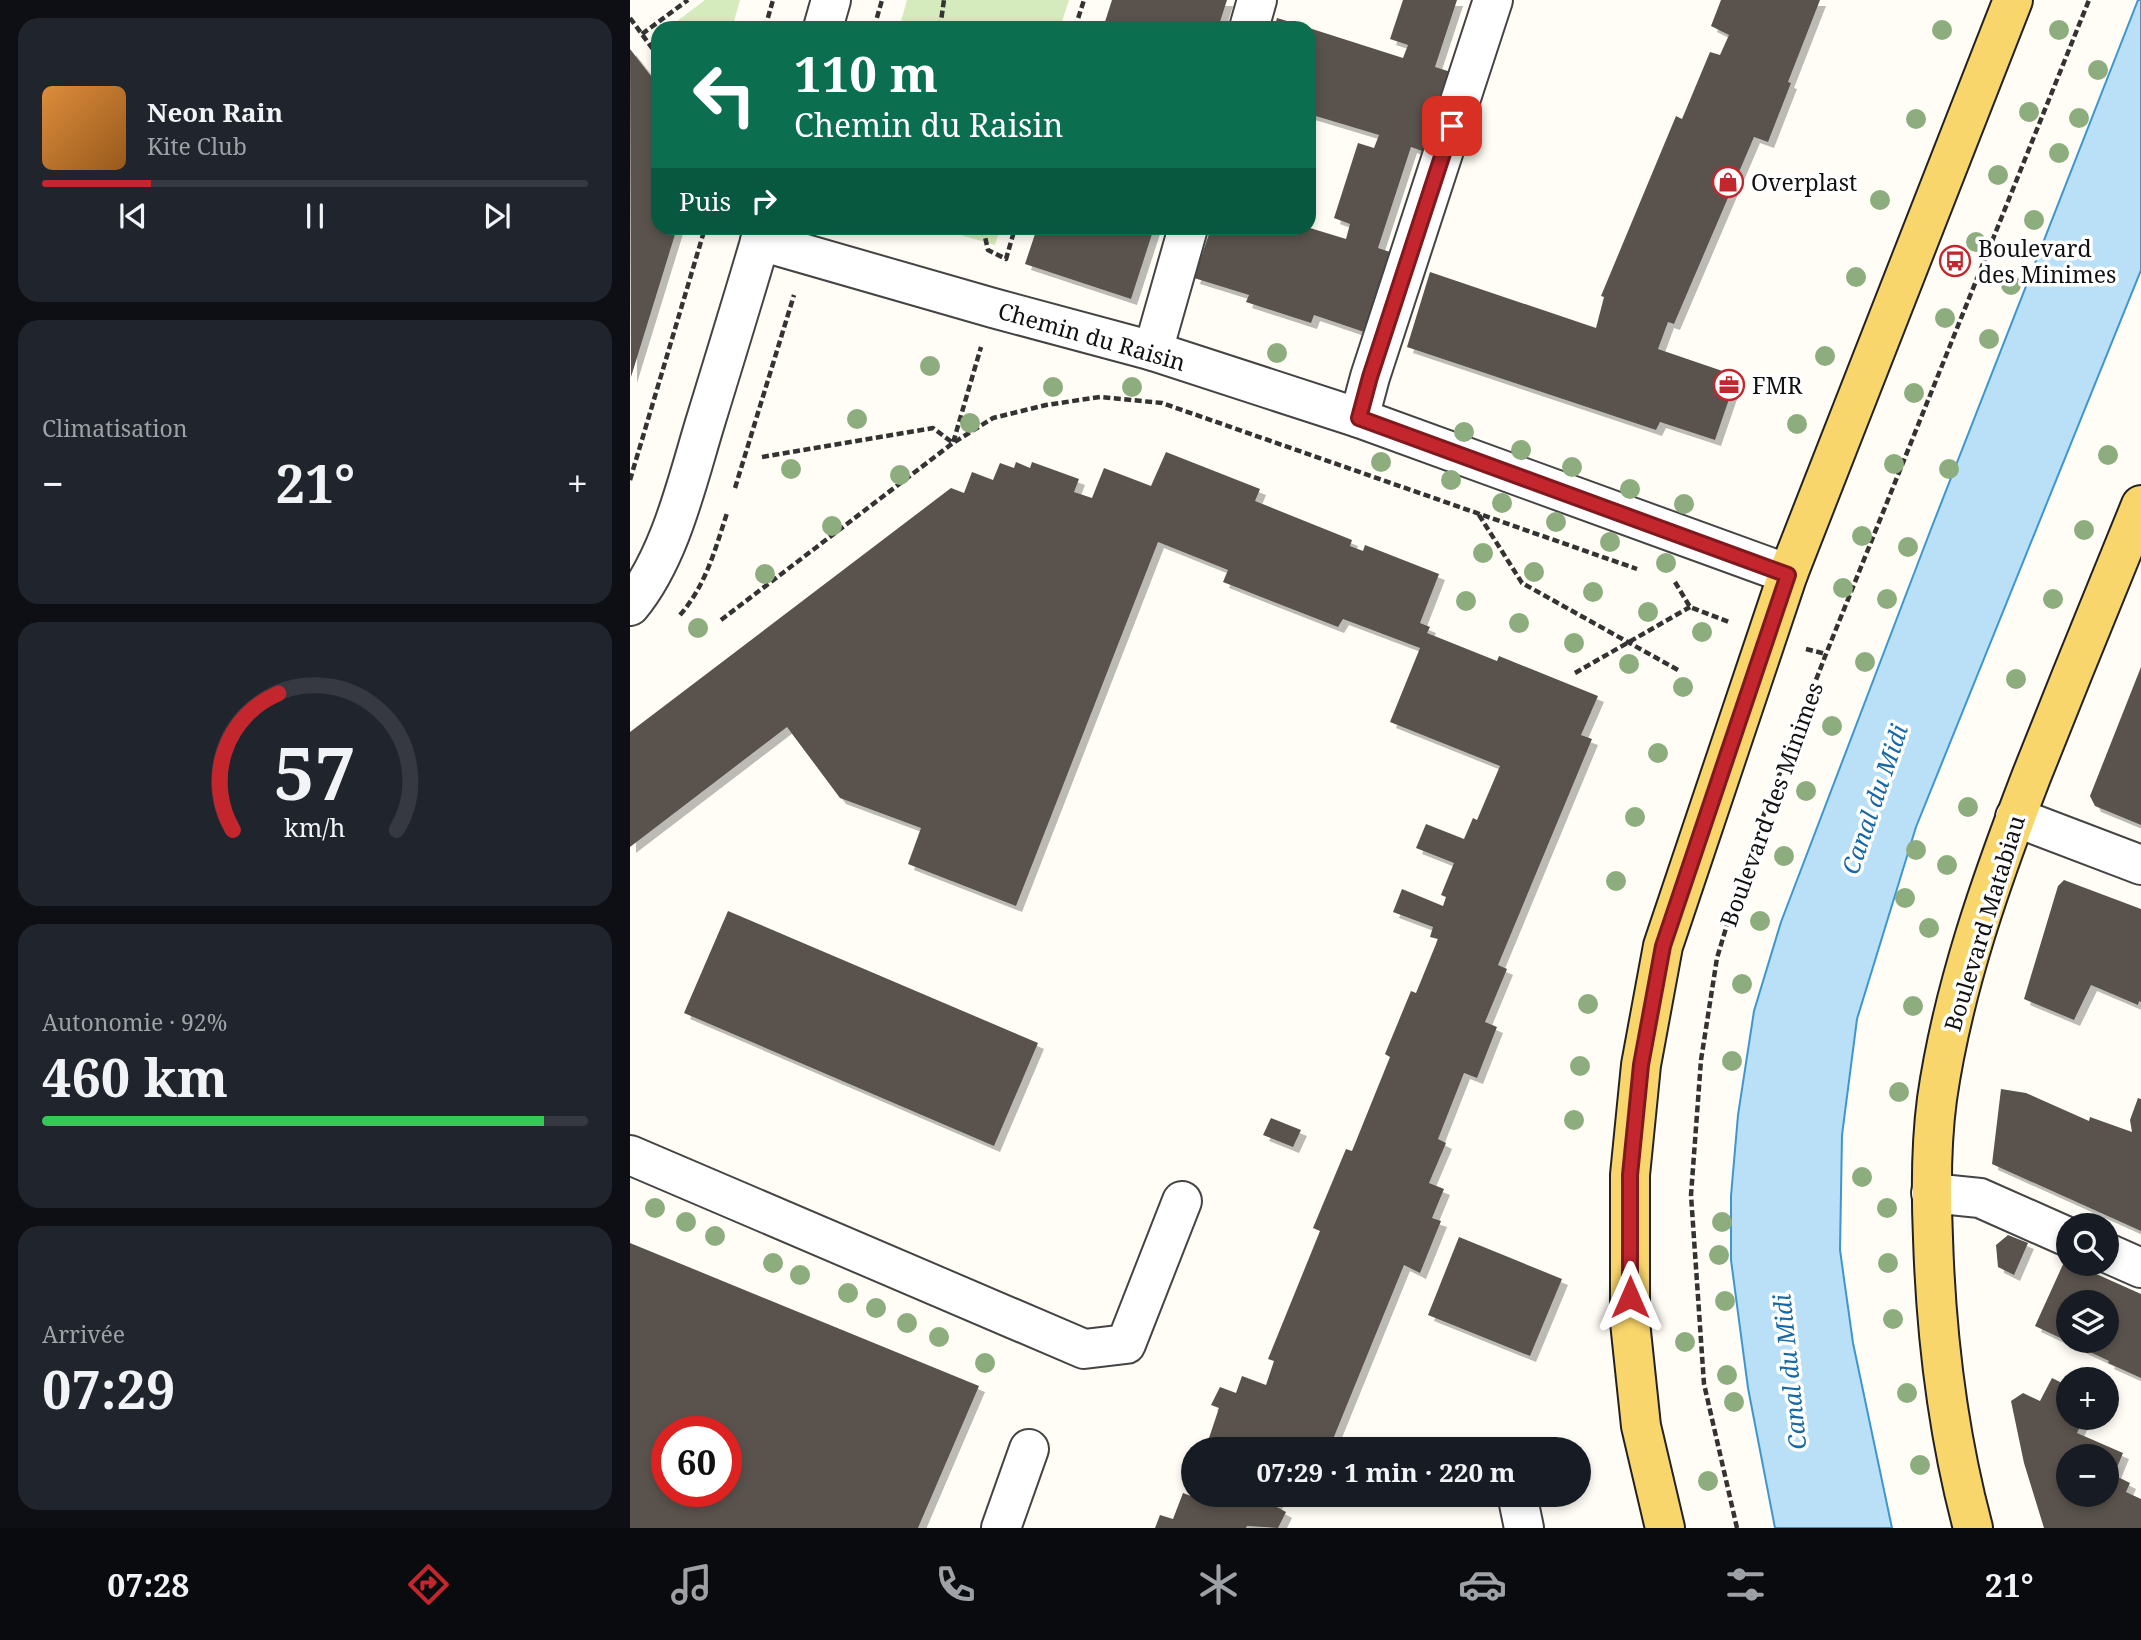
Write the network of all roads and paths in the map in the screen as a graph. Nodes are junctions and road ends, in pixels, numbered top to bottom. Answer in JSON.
{"nodes":[{"id":1,"x":688,"y":0,"type":"edge"},
{"id":2,"x":773,"y":0,"type":"edge"},
{"id":3,"x":831,"y":0,"type":"edge"},
{"id":4,"x":882,"y":0,"type":"edge"},
{"id":5,"x":944,"y":0,"type":"edge"},
{"id":6,"x":1084,"y":0,"type":"edge"},
{"id":7,"x":1257,"y":0,"type":"edge"},
{"id":8,"x":1493,"y":0,"type":"edge"},
{"id":9,"x":2013,"y":0,"type":"edge"},
{"id":10,"x":2089,"y":0,"type":"edge"},
{"id":11,"x":630,"y":18,"type":"edge"},
{"id":12,"x":660,"y":21,"type":"edge"},
{"id":13,"x":767,"y":21,"type":"edge"},
{"id":14,"x":825,"y":21,"type":"edge"},
{"id":15,"x":876,"y":21,"type":"edge"},
{"id":16,"x":941,"y":21,"type":"edge"},
{"id":17,"x":1077,"y":21,"type":"edge"},
{"id":18,"x":1251,"y":21,"type":"edge"},
{"id":19,"x":651,"y":27,"type":"edge"},
{"id":20,"x":642,"y":34,"type":"junction"},
{"id":21,"x":651,"y":46,"type":"edge"},
{"id":22,"x":703,"y":235,"type":"edge"},
{"id":23,"x":762,"y":235,"type":"edge"},
{"id":24,"x":765,"y":235,"type":"edge"},
{"id":25,"x":985,"y":235,"type":"edge"},
{"id":26,"x":1013,"y":235,"type":"edge"},
{"id":27,"x":1186,"y":235,"type":"edge"},
{"id":28,"x":984,"y":336,"type":"dead end"},
{"id":29,"x":1153,"y":351,"type":"junction"},
{"id":30,"x":1359,"y":418,"type":"junction"},
{"id":31,"x":953,"y":443,"type":"junction"},
{"id":32,"x":762,"y":457,"type":"dead end"},
{"id":33,"x":630,"y":480,"type":"edge"},
{"id":34,"x":2141,"y":505,"type":"edge"},
{"id":35,"x":1479,"y":514,"type":"junction"},
{"id":36,"x":1637,"y":569,"type":"dead end"},
{"id":37,"x":1788,"y":575,"type":"junction"},
{"id":38,"x":1664,"y":578,"type":"dead end"},
{"id":39,"x":630,"y":606,"type":"edge"},
{"id":40,"x":1690,"y":607,"type":"junction"},
{"id":41,"x":721,"y":621,"type":"dead end"},
{"id":42,"x":1765,"y":637,"type":"junction"},
{"id":43,"x":1628,"y":643,"type":"junction"},
{"id":44,"x":1678,"y":670,"type":"dead end"},
{"id":45,"x":1576,"y":673,"type":"dead end"},
{"id":46,"x":2015,"y":817,"type":"junction"},
{"id":47,"x":2141,"y":865,"type":"edge"},
{"id":48,"x":630,"y":1155,"type":"edge"},
{"id":49,"x":1931,"y":1193,"type":"junction"},
{"id":50,"x":1182,"y":1201,"type":"dead end"},
{"id":51,"x":2056,"y":1232,"type":"edge"},
{"id":52,"x":2119,"y":1258,"type":"edge"},
{"id":53,"x":2141,"y":1268,"type":"edge"},
{"id":54,"x":1029,"y":1449,"type":"dead end"},
{"id":55,"x":1520,"y":1507,"type":"edge"},
{"id":56,"x":1001,"y":1528,"type":"edge"},
{"id":57,"x":1524,"y":1528,"type":"edge"},
{"id":58,"x":1665,"y":1528,"type":"edge"},
{"id":59,"x":1737,"y":1528,"type":"edge"},
{"id":60,"x":1973,"y":1528,"type":"edge"}],
"edges":[{"from":1,"to":12,"type":"path"},
{"from":2,"to":13,"type":"path"},
{"from":3,"to":14,"type":"street"},
{"from":4,"to":15,"type":"path"},
{"from":5,"to":16,"type":"path"},
{"from":6,"to":17,"type":"path"},
{"from":7,"to":18,"type":"street"},
{"from":8,"to":30,"type":"street"},
{"from":9,"to":37,"type":"main road"},
{"from":10,"to":59,"type":"path","name":"Boulevard des Minimes"},
{"from":11,"to":20,"type":"path"},
{"from":19,"to":20,"type":"path"},
{"from":20,"to":21,"type":"path"},
{"from":22,"to":33,"type":"path"},
{"from":23,"to":39,"type":"street","name":"Chemin du Raisin"},
{"from":24,"to":29,"type":"street","name":"Chemin du Raisin"},
{"from":25,"to":26,"type":"path"},
{"from":27,"to":29,"type":"street"},
{"from":28,"to":31,"type":"path"},
{"from":29,"to":30,"type":"street","name":"Chemin du Raisin"},
{"from":30,"to":37,"type":"street","name":"Chemin du Raisin"},
{"from":31,"to":32,"type":"path"},
{"from":31,"to":35,"type":"path"},
{"from":31,"to":41,"type":"path"},
{"from":34,"to":46,"type":"main road","name":"Boulevard Matabiau"},
{"from":35,"to":36,"type":"path"},
{"from":35,"to":43,"type":"path"},
{"from":37,"to":42,"type":"main road"},
{"from":38,"to":40,"type":"path"},
{"from":40,"to":42,"type":"path"},
{"from":40,"to":43,"type":"path"},
{"from":42,"to":58,"type":"main road"},
{"from":43,"to":44,"type":"path"},
{"from":43,"to":45,"type":"path"},
{"from":46,"to":47,"type":"street"},
{"from":46,"to":49,"type":"main road","name":"Boulevard Matabiau"},
{"from":48,"to":50,"type":"street"},
{"from":49,"to":51,"type":"street"},
{"from":49,"to":60,"type":"main road","name":"Boulevard Matabiau"},
{"from":52,"to":53,"type":"street"},
{"from":54,"to":56,"type":"street"},
{"from":55,"to":57,"type":"street"}]}
